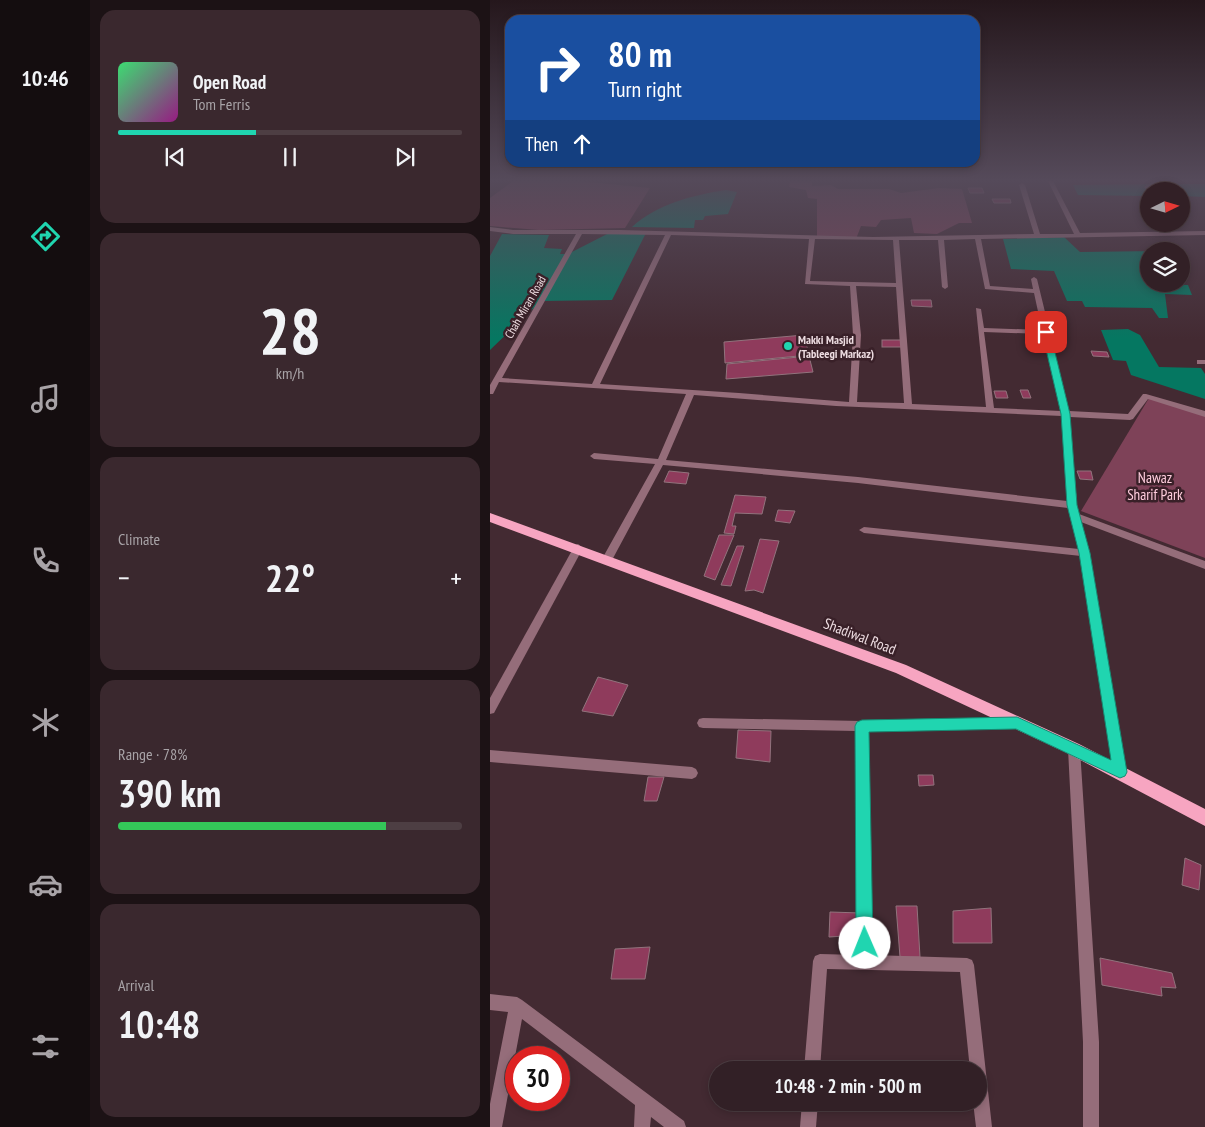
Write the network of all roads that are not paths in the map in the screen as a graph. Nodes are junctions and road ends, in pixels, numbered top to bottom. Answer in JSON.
{"nodes":[{"id":1,"x":669,"y":233,"type":"edge"},
{"id":2,"x":579,"y":234,"type":"edge"},
{"id":3,"x":686,"y":234,"type":"edge"},
{"id":4,"x":1151,"y":234,"type":"edge"},
{"id":5,"x":1078,"y":235,"type":"joint"},
{"id":6,"x":1038,"y":236,"type":"joint"},
{"id":7,"x":812,"y":238,"type":"junction"},
{"id":8,"x":978,"y":238,"type":"junction"},
{"id":9,"x":896,"y":239,"type":"junction"},
{"id":10,"x":941,"y":239,"type":"junction"},
{"id":11,"x":1034,"y":279,"type":"dead end"},
{"id":12,"x":853,"y":284,"type":"junction"},
{"id":13,"x":900,"y":285,"type":"junction"},
{"id":14,"x":945,"y":287,"type":"dead end"},
{"id":15,"x":1036,"y":291,"type":"junction"},
{"id":16,"x":978,"y":309,"type":"dead end"},
{"id":17,"x":980,"y":330,"type":"junction"},
{"id":18,"x":1046,"y":332,"type":"junction"},
{"id":19,"x":497,"y":380,"type":"junction"},
{"id":20,"x":596,"y":386,"type":"junction"},
{"id":21,"x":490,"y":392,"type":"edge"},
{"id":22,"x":691,"y":392,"type":"junction"},
{"id":23,"x":853,"y":404,"type":"junction"},
{"id":24,"x":908,"y":406,"type":"junction"},
{"id":25,"x":990,"y":410,"type":"junction"},
{"id":26,"x":1066,"y":414,"type":"junction"},
{"id":27,"x":1205,"y":414,"type":"edge"},
{"id":28,"x":594,"y":456,"type":"dead end"},
{"id":29,"x":661,"y":460,"type":"junction"},
{"id":30,"x":1072,"y":505,"type":"junction"},
{"id":31,"x":1075,"y":516,"type":"junction"},
{"id":32,"x":490,"y":517,"type":"edge"},
{"id":33,"x":864,"y":530,"type":"dead end"},
{"id":34,"x":578,"y":548,"type":"junction"},
{"id":35,"x":1085,"y":553,"type":"junction"},
{"id":36,"x":607,"y":559,"type":"junction"},
{"id":37,"x":1205,"y":565,"type":"edge"},
{"id":38,"x":490,"y":709,"type":"edge"},
{"id":39,"x":703,"y":723,"type":"dead end"},
{"id":40,"x":1017,"y":723,"type":"junction"},
{"id":41,"x":862,"y":726,"type":"junction"},
{"id":42,"x":1074,"y":749,"type":"junction"},
{"id":43,"x":490,"y":756,"type":"edge"},
{"id":44,"x":1120,"y":772,"type":"junction"},
{"id":45,"x":692,"y":773,"type":"dead end"},
{"id":46,"x":1205,"y":818,"type":"edge"},
{"id":47,"x":865,"y":962,"type":"junction"},
{"id":48,"x":490,"y":1002,"type":"edge"},
{"id":49,"x":517,"y":1005,"type":"junction"},
{"id":50,"x":813,"y":1061,"type":"edge"},
{"id":51,"x":644,"y":1102,"type":"junction"},
{"id":52,"x":809,"y":1111,"type":"edge"},
{"id":53,"x":494,"y":1127,"type":"edge"},
{"id":54,"x":642,"y":1127,"type":"edge"},
{"id":55,"x":678,"y":1127,"type":"edge"},
{"id":56,"x":808,"y":1127,"type":"edge"},
{"id":57,"x":984,"y":1127,"type":"edge"},
{"id":58,"x":1091,"y":1127,"type":"edge"}],
"edges":[{"from":1,"to":20,"type":"street"},
{"from":2,"to":19,"type":"street","name":"Chah Miran Road"},
{"from":3,"to":7,"type":"street"},
{"from":4,"to":5,"type":"street"},
{"from":5,"to":6,"type":"street"},
{"from":6,"to":8,"type":"street"},
{"from":7,"to":9,"type":"street"},
{"from":7,"to":12,"type":"street"},
{"from":8,"to":10,"type":"street"},
{"from":8,"to":15,"type":"street"},
{"from":9,"to":10,"type":"street"},
{"from":9,"to":13,"type":"street"},
{"from":10,"to":14,"type":"street"},
{"from":11,"to":15,"type":"street"},
{"from":12,"to":13,"type":"street"},
{"from":12,"to":23,"type":"street"},
{"from":13,"to":24,"type":"street"},
{"from":15,"to":18,"type":"street"},
{"from":16,"to":17,"type":"street"},
{"from":17,"to":18,"type":"street"},
{"from":17,"to":25,"type":"street"},
{"from":18,"to":26,"type":"street"},
{"from":19,"to":20,"type":"street"},
{"from":19,"to":21,"type":"street","name":"Chah Miran Road"},
{"from":20,"to":22,"type":"street"},
{"from":22,"to":23,"type":"street"},
{"from":22,"to":29,"type":"street"},
{"from":23,"to":24,"type":"street"},
{"from":24,"to":25,"type":"street"},
{"from":25,"to":26,"type":"street"},
{"from":26,"to":27,"type":"street"},
{"from":26,"to":30,"type":"street"},
{"from":28,"to":29,"type":"street"},
{"from":29,"to":30,"type":"street"},
{"from":29,"to":36,"type":"street"},
{"from":30,"to":31,"type":"street"},
{"from":31,"to":35,"type":"street"},
{"from":31,"to":37,"type":"street"},
{"from":32,"to":34,"type":"main road","name":"Shadiwal Road"},
{"from":33,"to":35,"type":"street"},
{"from":34,"to":36,"type":"main road","name":"Shadiwal Road"},
{"from":34,"to":38,"type":"street"},
{"from":35,"to":44,"type":"street"},
{"from":36,"to":40,"type":"main road","name":"Shadiwal Road"},
{"from":39,"to":41,"type":"street"},
{"from":40,"to":41,"type":"street"},
{"from":40,"to":42,"type":"main road","name":"Shadiwal Road"},
{"from":41,"to":47,"type":"street"},
{"from":42,"to":44,"type":"main road","name":"Shadiwal Road"},
{"from":42,"to":58,"type":"street"},
{"from":43,"to":45,"type":"street"},
{"from":44,"to":46,"type":"main road","name":"Shadiwal Road"},
{"from":47,"to":50,"type":"street"},
{"from":47,"to":57,"type":"street"},
{"from":48,"to":49,"type":"street"},
{"from":49,"to":51,"type":"street"},
{"from":49,"to":53,"type":"street"},
{"from":51,"to":54,"type":"street"},
{"from":51,"to":55,"type":"street"},
{"from":52,"to":56,"type":"street"}]}
